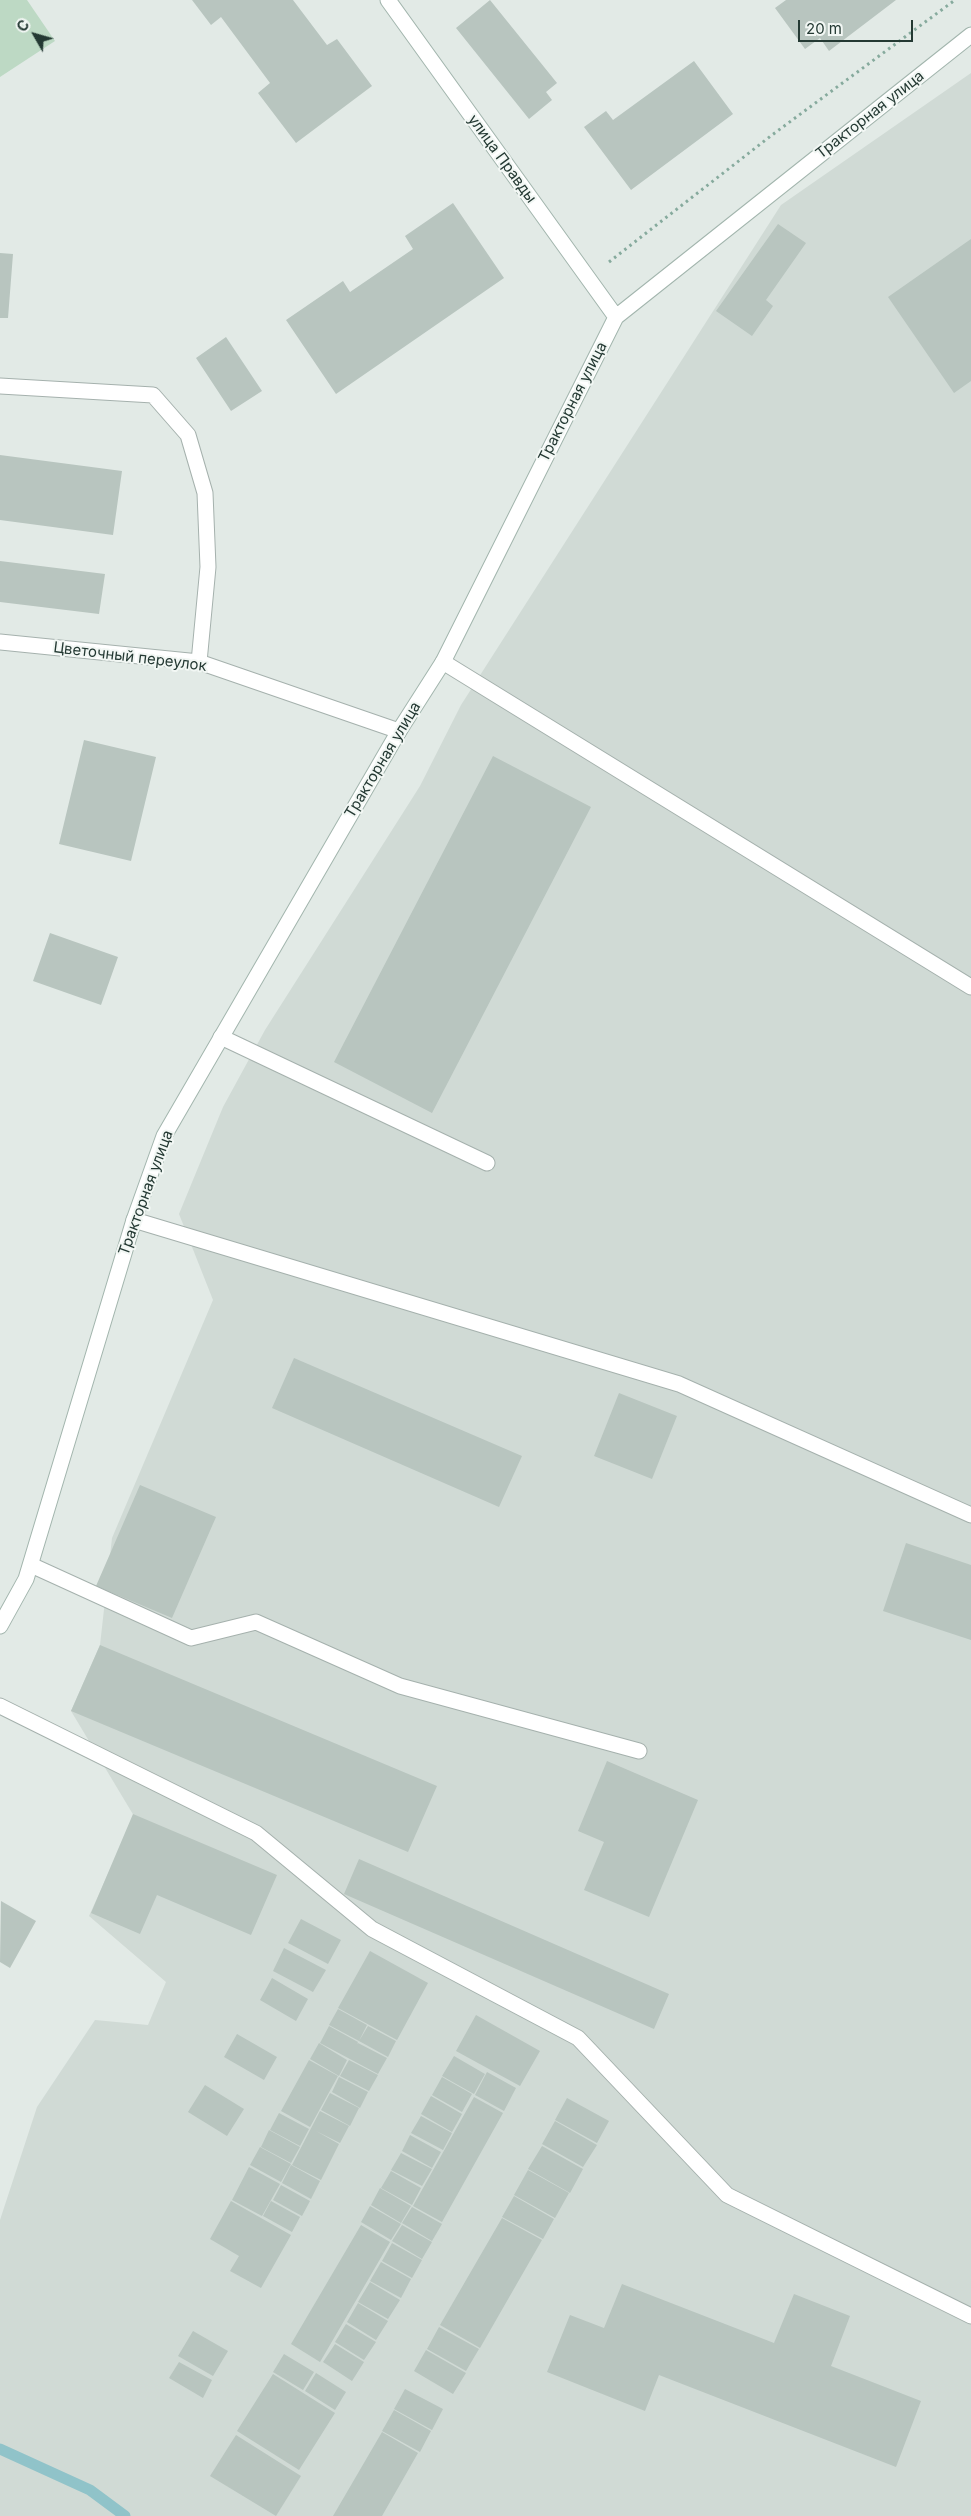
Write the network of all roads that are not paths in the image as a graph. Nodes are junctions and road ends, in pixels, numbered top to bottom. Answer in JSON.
{"nodes":[{"id":1,"x":388,"y":0,"type":"edge"},
{"id":2,"x":971,"y":35,"type":"edge"},
{"id":3,"x":616,"y":317,"type":"junction"},
{"id":4,"x":0,"y":386,"type":"edge"},
{"id":5,"x":0,"y":642,"type":"edge"},
{"id":6,"x":198,"y":662,"type":"junction"},
{"id":7,"x":443,"y":662,"type":"junction"},
{"id":8,"x":399,"y":731,"type":"junction"},
{"id":9,"x":971,"y":987,"type":"edge"},
{"id":10,"x":222,"y":1037,"type":"junction"},
{"id":11,"x":487,"y":1163,"type":"dead end"},
{"id":12,"x":134,"y":1220,"type":"junction"},
{"id":13,"x":971,"y":1515,"type":"edge"},
{"id":14,"x":31,"y":1565,"type":"junction"},
{"id":15,"x":0,"y":1626,"type":"edge"},
{"id":16,"x":0,"y":1706,"type":"edge"},
{"id":17,"x":639,"y":1751,"type":"dead end"},
{"id":18,"x":971,"y":2316,"type":"edge"}],
"edges":[{"from":1,"to":3,"type":"street","name":"улица Правды"},
{"from":2,"to":3,"type":"street","name":"Тракторная улица"},
{"from":3,"to":7,"type":"street","name":"Тракторная улица"},
{"from":4,"to":6,"type":"street"},
{"from":5,"to":6,"type":"street","name":"Цветочный переулок"},
{"from":6,"to":8,"type":"street","name":"Цветочный переулок"},
{"from":7,"to":8,"type":"street","name":"Тракторная улица"},
{"from":7,"to":9,"type":"street"},
{"from":8,"to":10,"type":"street","name":"Тракторная улица"},
{"from":10,"to":11,"type":"street"},
{"from":10,"to":12,"type":"street","name":"Тракторная улица"},
{"from":12,"to":13,"type":"street"},
{"from":12,"to":14,"type":"street","name":"Тракторная улица"},
{"from":14,"to":15,"type":"street","name":"Тракторная улица"},
{"from":14,"to":17,"type":"street"},
{"from":16,"to":18,"type":"street"}]}
